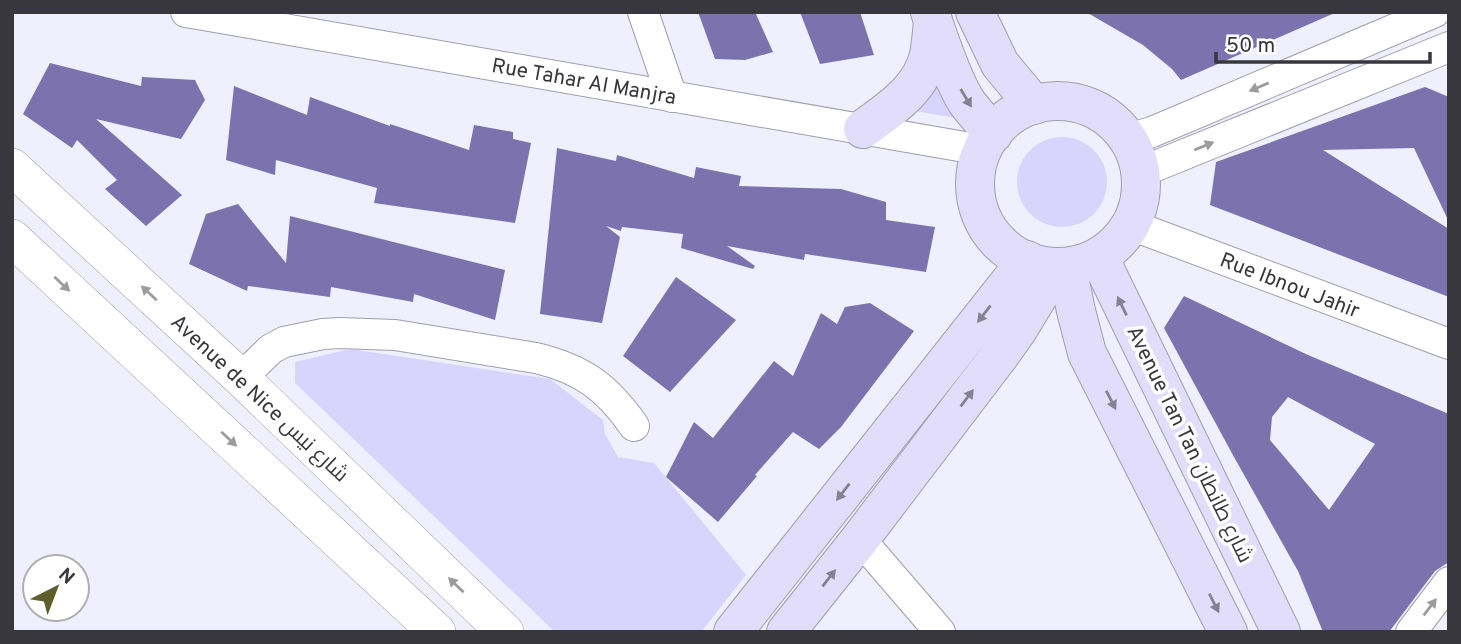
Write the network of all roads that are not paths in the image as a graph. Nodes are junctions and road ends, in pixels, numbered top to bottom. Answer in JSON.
{"nodes":[{"id":1,"x":186,"y":12,"type":"edge"},
{"id":2,"x":643,"y":12,"type":"edge"},
{"id":3,"x":975,"y":12,"type":"edge"},
{"id":4,"x":1435,"y":12,"type":"edge"},
{"id":5,"x":931,"y":17,"type":"edge"},
{"id":6,"x":263,"y":19,"type":"edge"},
{"id":7,"x":1449,"y":47,"type":"edge"},
{"id":8,"x":672,"y":97,"type":"junction"},
{"id":9,"x":1034,"y":105,"type":"junction"},
{"id":10,"x":863,"y":129,"type":"junction"},
{"id":11,"x":987,"y":142,"type":"junction"},
{"id":12,"x":1134,"y":155,"type":"junction"},
{"id":13,"x":12,"y":167,"type":"edge"},
{"id":14,"x":1131,"y":225,"type":"junction"},
{"id":15,"x":12,"y":238,"type":"edge"},
{"id":16,"x":1062,"y":263,"type":"junction"},
{"id":17,"x":1449,"y":344,"type":"edge"},
{"id":18,"x":241,"y":378,"type":"junction"},
{"id":19,"x":634,"y":426,"type":"dead end"},
{"id":20,"x":860,"y":539,"type":"junction"},
{"id":21,"x":1449,"y":582,"type":"edge"},
{"id":22,"x":437,"y":632,"type":"edge"},
{"id":23,"x":505,"y":632,"type":"edge"},
{"id":24,"x":733,"y":632,"type":"edge"},
{"id":25,"x":786,"y":632,"type":"edge"},
{"id":26,"x":940,"y":632,"type":"edge"},
{"id":27,"x":1228,"y":632,"type":"edge"},
{"id":28,"x":1281,"y":632,"type":"edge"},
{"id":29,"x":1411,"y":632,"type":"edge"}],
"edges":[{"from":1,"to":6,"type":"street","name":"Rue Tahar Al Manjra"},
{"from":2,"to":8,"type":"street"},
{"from":3,"to":9,"type":"main road"},
{"from":4,"to":12,"type":"street","one_way":true},
{"from":5,"to":10,"type":"main road"},
{"from":5,"to":11,"type":"main road","one_way":true},
{"from":6,"to":8,"type":"street","name":"Rue Tahar Al Manjra"},
{"from":12,"to":7,"type":"street","one_way":true},
{"from":8,"to":10,"type":"street","name":"Rue Tahar Al Manjra"},
{"from":9,"to":11,"type":"main road"},
{"from":9,"to":12,"type":"main road"},
{"from":10,"to":11,"type":"street","name":"Rue Tahar Al Manjra"},
{"from":11,"to":16,"type":"main road"},
{"from":12,"to":14,"type":"main road"},
{"from":18,"to":13,"type":"street","name":"Avenue de Nice شارع نيس","one_way":true},
{"from":14,"to":16,"type":"main road"},
{"from":14,"to":17,"type":"street","name":"Rue Ibnou Jahir"},
{"from":15,"to":22,"type":"street","one_way":true},
{"from":20,"to":16,"type":"main road","one_way":true},
{"from":16,"to":24,"type":"main road","one_way":true},
{"from":16,"to":27,"type":"main road","one_way":true},
{"from":28,"to":16,"type":"main road","name":"Avenue Tan Tan شارع طانطان","one_way":true},
{"from":18,"to":19,"type":"street"},
{"from":23,"to":18,"type":"street","name":"Avenue de Nice شارع نيس","one_way":true},
{"from":25,"to":20,"type":"main road","one_way":true},
{"from":20,"to":26,"type":"street"},
{"from":29,"to":21,"type":"street","one_way":true}]}
